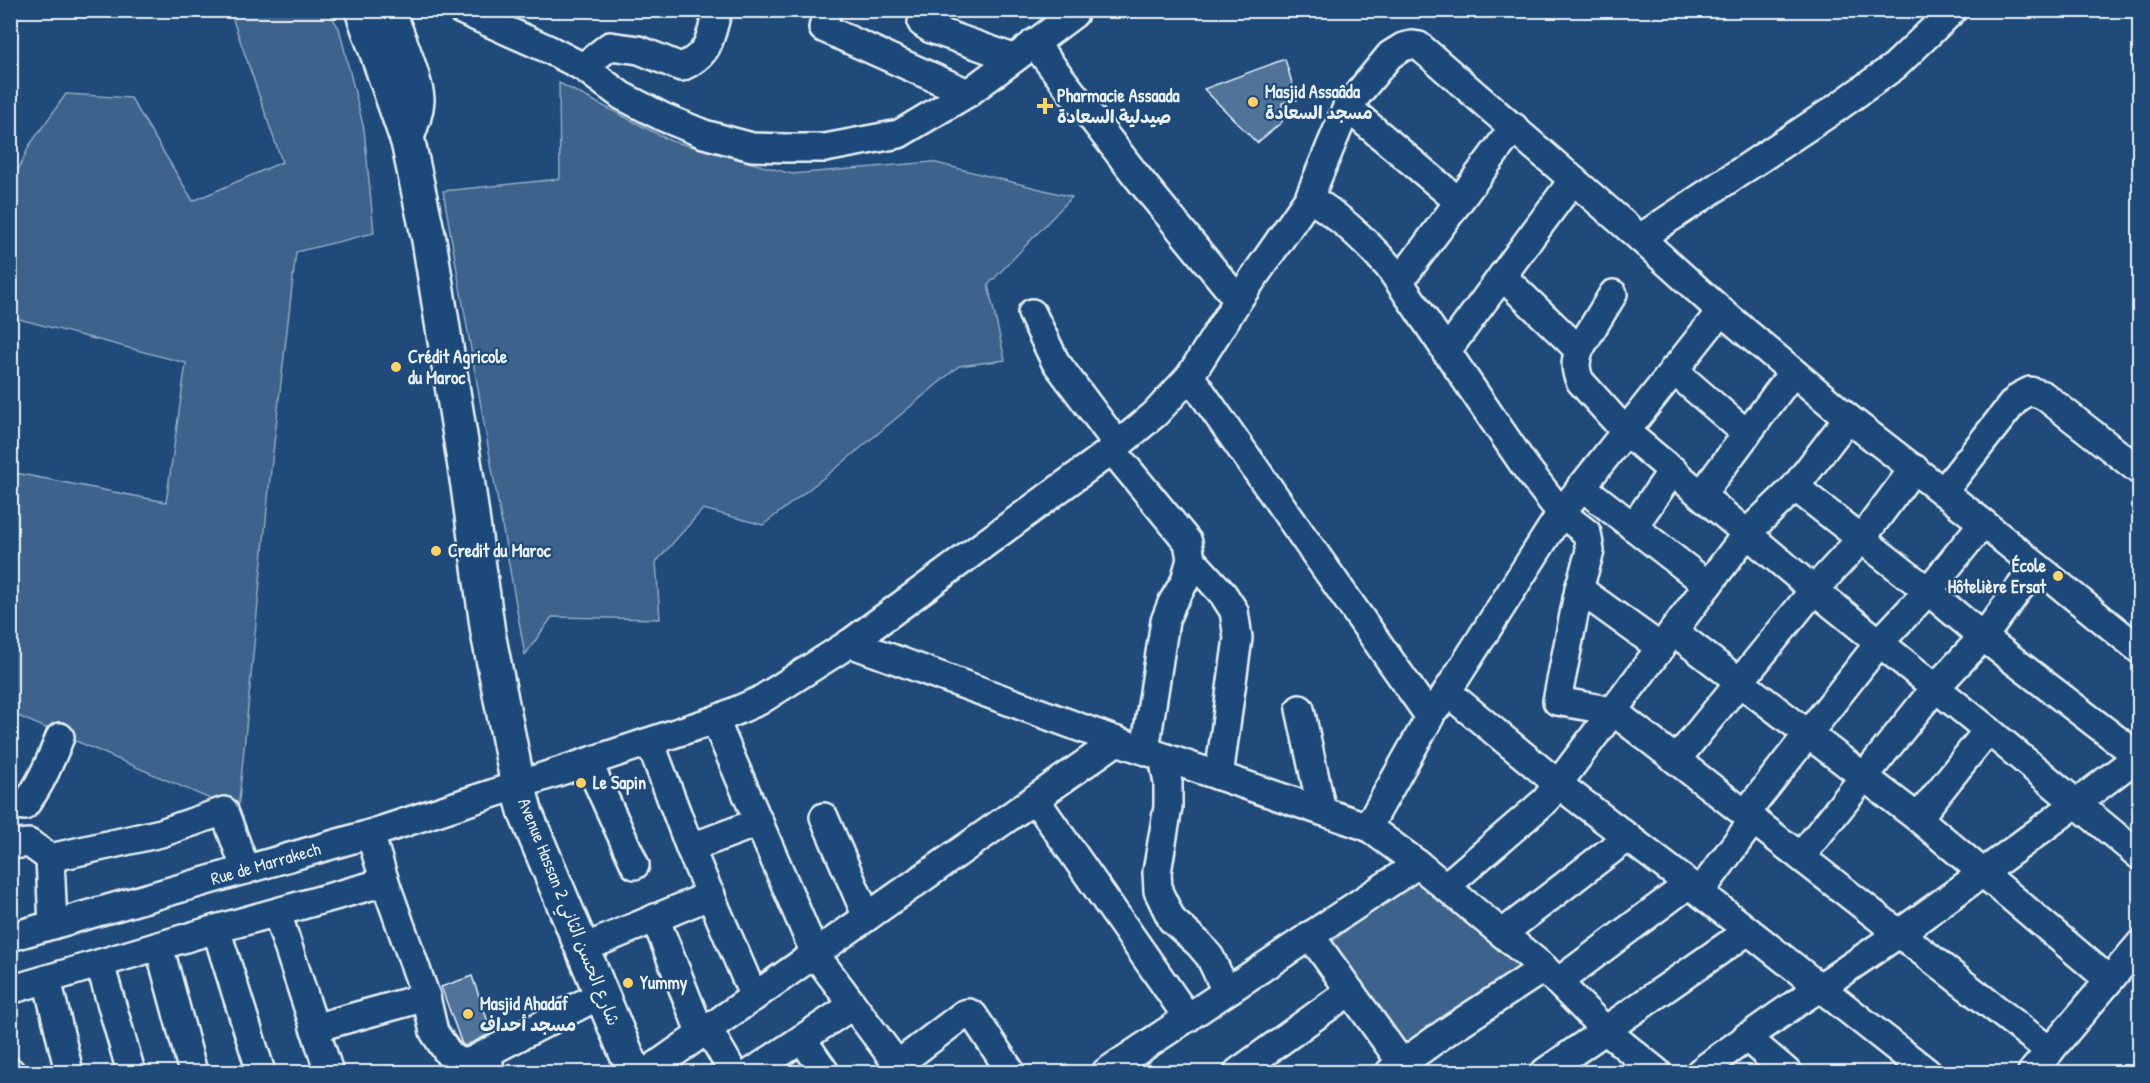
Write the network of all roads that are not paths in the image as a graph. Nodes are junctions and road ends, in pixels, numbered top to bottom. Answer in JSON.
{"nodes":[{"id":1,"x":362,"y":10,"type":"edge"},
{"id":2,"x":390,"y":10,"type":"edge"},
{"id":3,"x":461,"y":10,"type":"edge"},
{"id":4,"x":718,"y":10,"type":"edge"},
{"id":5,"x":827,"y":10,"type":"edge"},
{"id":6,"x":926,"y":10,"type":"edge"},
{"id":7,"x":1075,"y":10,"type":"edge"},
{"id":8,"x":1953,"y":10,"type":"edge"},
{"id":9,"x":1023,"y":50,"type":"junction"},
{"id":10,"x":583,"y":67,"type":"junction"},
{"id":11,"x":968,"y":93,"type":"junction"},
{"id":12,"x":1347,"y":107,"type":"junction"},
{"id":13,"x":1514,"y":127,"type":"junction"},
{"id":14,"x":408,"y":142,"type":"junction"},
{"id":15,"x":1573,"y":180,"type":"junction"},
{"id":16,"x":1309,"y":198,"type":"junction"},
{"id":17,"x":1458,"y":201,"type":"junction"},
{"id":18,"x":1640,"y":238,"type":"junction"},
{"id":19,"x":1502,"y":276,"type":"junction"},
{"id":20,"x":1400,"y":280,"type":"junction"},
{"id":21,"x":1613,"y":294,"type":"dead end"},
{"id":22,"x":1238,"y":300,"type":"junction"},
{"id":23,"x":1721,"y":311,"type":"junction"},
{"id":24,"x":1032,"y":313,"type":"dead end"},
{"id":25,"x":1578,"y":350,"type":"junction"},
{"id":26,"x":1446,"y":352,"type":"junction"},
{"id":27,"x":1673,"y":370,"type":"junction"},
{"id":28,"x":1793,"y":372,"type":"junction"},
{"id":29,"x":1190,"y":376,"type":"junction"},
{"id":30,"x":1848,"y":418,"type":"junction"},
{"id":31,"x":1625,"y":431,"type":"junction"},
{"id":32,"x":1747,"y":434,"type":"junction"},
{"id":33,"x":1115,"y":448,"type":"junction"},
{"id":34,"x":1914,"y":468,"type":"junction"},
{"id":35,"x":1673,"y":470,"type":"junction"},
{"id":36,"x":2139,"y":471,"type":"edge"},
{"id":37,"x":1581,"y":486,"type":"junction"},
{"id":38,"x":1795,"y":487,"type":"junction"},
{"id":39,"x":1943,"y":492,"type":"junction"},
{"id":40,"x":1701,"y":494,"type":"junction"},
{"id":41,"x":1561,"y":513,"type":"junction"},
{"id":42,"x":1983,"y":523,"type":"junction"},
{"id":43,"x":1633,"y":527,"type":"junction"},
{"id":44,"x":1747,"y":533,"type":"junction"},
{"id":45,"x":1862,"y":538,"type":"junction"},
{"id":46,"x":1191,"y":559,"type":"junction"},
{"id":47,"x":2036,"y":566,"type":"junction"},
{"id":48,"x":1708,"y":585,"type":"junction"},
{"id":49,"x":1579,"y":589,"type":"junction"},
{"id":50,"x":1814,"y":590,"type":"junction"},
{"id":51,"x":1928,"y":591,"type":"junction"},
{"id":52,"x":1983,"y":637,"type":"junction"},
{"id":53,"x":1667,"y":639,"type":"junction"},
{"id":54,"x":850,"y":643,"type":"junction"},
{"id":55,"x":1879,"y":644,"type":"junction"},
{"id":56,"x":2139,"y":650,"type":"edge"},
{"id":57,"x":1739,"y":682,"type":"junction"},
{"id":58,"x":1935,"y":688,"type":"junction"},
{"id":59,"x":1447,"y":692,"type":"junction"},
{"id":60,"x":1300,"y":709,"type":"dead end"},
{"id":61,"x":1613,"y":711,"type":"junction"},
{"id":62,"x":1430,"y":717,"type":"junction"},
{"id":63,"x":715,"y":720,"type":"junction"},
{"id":64,"x":1988,"y":730,"type":"junction"},
{"id":65,"x":1808,"y":734,"type":"junction"},
{"id":66,"x":60,"y":736,"type":"dead end"},
{"id":67,"x":1117,"y":741,"type":"junction"},
{"id":68,"x":650,"y":742,"type":"junction"},
{"id":69,"x":1154,"y":753,"type":"junction"},
{"id":70,"x":2139,"y":755,"type":"edge"},
{"id":71,"x":1677,"y":759,"type":"junction"},
{"id":72,"x":588,"y":762,"type":"junction"},
{"id":73,"x":1219,"y":776,"type":"junction"},
{"id":74,"x":1865,"y":778,"type":"junction"},
{"id":75,"x":1558,"y":784,"type":"junction"},
{"id":76,"x":518,"y":785,"type":"junction"},
{"id":77,"x":1035,"y":799,"type":"junction"},
{"id":78,"x":17,"y":800,"type":"edge"},
{"id":79,"x":2078,"y":802,"type":"junction"},
{"id":80,"x":1322,"y":811,"type":"junction"},
{"id":81,"x":1750,"y":816,"type":"junction"},
{"id":82,"x":824,"y":817,"type":"dead end"},
{"id":83,"x":1918,"y":818,"type":"junction"},
{"id":84,"x":759,"y":822,"type":"junction"},
{"id":85,"x":1368,"y":827,"type":"junction"},
{"id":86,"x":370,"y":834,"type":"junction"},
{"id":87,"x":1629,"y":837,"type":"junction"},
{"id":88,"x":690,"y":848,"type":"junction"},
{"id":89,"x":30,"y":849,"type":"edge"},
{"id":90,"x":1801,"y":856,"type":"junction"},
{"id":91,"x":2139,"y":856,"type":"edge"},
{"id":92,"x":1418,"y":864,"type":"junction"},
{"id":93,"x":635,"y":865,"type":"dead end"},
{"id":94,"x":246,"y":870,"type":"junction"},
{"id":95,"x":1982,"y":873,"type":"junction"},
{"id":96,"x":385,"y":882,"type":"junction"},
{"id":97,"x":1445,"y":887,"type":"junction"},
{"id":98,"x":1694,"y":888,"type":"junction"},
{"id":99,"x":711,"y":896,"type":"junction"},
{"id":100,"x":277,"y":913,"type":"junction"},
{"id":101,"x":867,"y":917,"type":"junction"},
{"id":102,"x":655,"y":918,"type":"junction"},
{"id":103,"x":53,"y":925,"type":"junction"},
{"id":104,"x":216,"y":929,"type":"junction"},
{"id":105,"x":1749,"y":931,"type":"junction"},
{"id":106,"x":1503,"y":933,"type":"junction"},
{"id":107,"x":1899,"y":933,"type":"junction"},
{"id":108,"x":1310,"y":935,"type":"junction"},
{"id":109,"x":10,"y":937,"type":"edge"},
{"id":110,"x":2139,"y":944,"type":"edge"},
{"id":111,"x":159,"y":946,"type":"junction"},
{"id":112,"x":582,"y":949,"type":"junction"},
{"id":113,"x":815,"y":954,"type":"junction"},
{"id":114,"x":100,"y":964,"type":"junction"},
{"id":115,"x":1551,"y":975,"type":"junction"},
{"id":116,"x":47,"y":980,"type":"junction"},
{"id":117,"x":2109,"y":980,"type":"junction"},
{"id":118,"x":1820,"y":987,"type":"junction"},
{"id":119,"x":10,"y":990,"type":"edge"},
{"id":120,"x":1350,"y":991,"type":"junction"},
{"id":121,"x":1226,"y":992,"type":"junction"},
{"id":122,"x":602,"y":994,"type":"junction"},
{"id":123,"x":426,"y":997,"type":"junction"},
{"id":124,"x":754,"y":997,"type":"junction"},
{"id":125,"x":853,"y":1005,"type":"junction"},
{"id":126,"x":1188,"y":1018,"type":"junction"},
{"id":127,"x":314,"y":1028,"type":"junction"},
{"id":128,"x":1605,"y":1030,"type":"junction"},
{"id":129,"x":705,"y":1032,"type":"junction"},
{"id":130,"x":1746,"y":1037,"type":"junction"},
{"id":131,"x":802,"y":1039,"type":"junction"},
{"id":132,"x":2050,"y":1052,"type":"junction"},
{"id":133,"x":489,"y":1062,"type":"edge"},
{"id":134,"x":1124,"y":1068,"type":"edge"},
{"id":135,"x":900,"y":1069,"type":"edge"},
{"id":136,"x":1400,"y":1070,"type":"edge"},
{"id":137,"x":1244,"y":1071,"type":"edge"},
{"id":138,"x":69,"y":1072,"type":"edge"},
{"id":139,"x":131,"y":1072,"type":"edge"},
{"id":140,"x":194,"y":1072,"type":"edge"},
{"id":141,"x":261,"y":1072,"type":"edge"},
{"id":142,"x":329,"y":1072,"type":"edge"},
{"id":143,"x":634,"y":1072,"type":"edge"},
{"id":144,"x":647,"y":1072,"type":"edge"},
{"id":145,"x":733,"y":1072,"type":"edge"},
{"id":146,"x":752,"y":1072,"type":"edge"},
{"id":147,"x":825,"y":1072,"type":"edge"},
{"id":148,"x":1011,"y":1072,"type":"edge"},
{"id":149,"x":1545,"y":1072,"type":"edge"},
{"id":150,"x":1657,"y":1072,"type":"edge"},
{"id":151,"x":1700,"y":1072,"type":"edge"},
{"id":152,"x":1787,"y":1072,"type":"edge"},
{"id":153,"x":1927,"y":1072,"type":"edge"},
{"id":154,"x":2032,"y":1072,"type":"edge"}],
"edges":[{"from":1,"to":14,"type":"main road","name":"Avenue Hassan 2 شارع الحسن الثاني"},
{"from":2,"to":14,"type":"street"},
{"from":3,"to":10,"type":"street"},
{"from":4,"to":10,"type":"street"},
{"from":5,"to":11,"type":"street"},
{"from":6,"to":9,"type":"street"},
{"from":7,"to":9,"type":"street"},
{"from":8,"to":18,"type":"street"},
{"from":9,"to":11,"type":"street"},
{"from":9,"to":22,"type":"street"},
{"from":10,"to":11,"type":"street"},
{"from":12,"to":13,"type":"street","name":"Rue de Marrakech"},
{"from":12,"to":16,"type":"street","name":"Rue de Marrakech"},
{"from":12,"to":17,"type":"street"},
{"from":13,"to":15,"type":"street"},
{"from":13,"to":17,"type":"street"},
{"from":14,"to":76,"type":"main road","name":"Avenue Hassan 2 شارع الحسن الثاني"},
{"from":15,"to":18,"type":"street"},
{"from":15,"to":19,"type":"street"},
{"from":16,"to":20,"type":"street"},
{"from":16,"to":22,"type":"street","name":"Rue de Marrakech"},
{"from":17,"to":20,"type":"street"},
{"from":18,"to":23,"type":"street"},
{"from":19,"to":25,"type":"street"},
{"from":19,"to":26,"type":"street"},
{"from":20,"to":26,"type":"street"},
{"from":21,"to":25,"type":"street"},
{"from":22,"to":29,"type":"street","name":"Rue de Marrakech"},
{"from":23,"to":27,"type":"street"},
{"from":23,"to":28,"type":"street"},
{"from":24,"to":33,"type":"street"},
{"from":25,"to":31,"type":"street"},
{"from":26,"to":41,"type":"street"},
{"from":27,"to":31,"type":"street"},
{"from":27,"to":32,"type":"street"},
{"from":28,"to":30,"type":"street"},
{"from":28,"to":32,"type":"street"},
{"from":29,"to":33,"type":"street","name":"Rue de Marrakech"},
{"from":29,"to":62,"type":"street"},
{"from":30,"to":34,"type":"street"},
{"from":30,"to":38,"type":"street"},
{"from":31,"to":35,"type":"street"},
{"from":31,"to":37,"type":"street"},
{"from":32,"to":40,"type":"street"},
{"from":33,"to":46,"type":"street"},
{"from":33,"to":54,"type":"street","name":"Rue de Marrakech"},
{"from":34,"to":39,"type":"street"},
{"from":34,"to":45,"type":"street"},
{"from":35,"to":40,"type":"street"},
{"from":35,"to":43,"type":"street"},
{"from":36,"to":39,"type":"street"},
{"from":37,"to":41,"type":"street"},
{"from":37,"to":43,"type":"street"},
{"from":38,"to":44,"type":"street"},
{"from":38,"to":45,"type":"street"},
{"from":39,"to":42,"type":"street"},
{"from":40,"to":44,"type":"street"},
{"from":41,"to":49,"type":"street"},
{"from":41,"to":59,"type":"street"},
{"from":42,"to":47,"type":"street"},
{"from":42,"to":51,"type":"street"},
{"from":43,"to":48,"type":"street"},
{"from":44,"to":48,"type":"street"},
{"from":44,"to":50,"type":"street"},
{"from":45,"to":50,"type":"street"},
{"from":45,"to":51,"type":"street"},
{"from":46,"to":69,"type":"street"},
{"from":46,"to":73,"type":"street"},
{"from":47,"to":52,"type":"street"},
{"from":47,"to":56,"type":"street"},
{"from":48,"to":53,"type":"street"},
{"from":49,"to":53,"type":"street"},
{"from":49,"to":61,"type":"street"},
{"from":50,"to":55,"type":"street"},
{"from":50,"to":57,"type":"street"},
{"from":51,"to":52,"type":"street"},
{"from":51,"to":55,"type":"street"},
{"from":52,"to":58,"type":"street"},
{"from":52,"to":70,"type":"street"},
{"from":53,"to":57,"type":"street"},
{"from":53,"to":61,"type":"street"},
{"from":54,"to":63,"type":"street","name":"Rue de Marrakech"},
{"from":54,"to":67,"type":"street"},
{"from":55,"to":58,"type":"street"},
{"from":55,"to":65,"type":"street"},
{"from":57,"to":65,"type":"street"},
{"from":57,"to":71,"type":"street"},
{"from":58,"to":64,"type":"street"},
{"from":58,"to":74,"type":"street"},
{"from":59,"to":62,"type":"street"},
{"from":59,"to":75,"type":"street"},
{"from":60,"to":80,"type":"street"},
{"from":61,"to":71,"type":"street"},
{"from":61,"to":75,"type":"street"},
{"from":62,"to":85,"type":"street"},
{"from":63,"to":68,"type":"street","name":"Rue de Marrakech"},
{"from":63,"to":84,"type":"street"},
{"from":64,"to":79,"type":"street"},
{"from":64,"to":83,"type":"street"},
{"from":65,"to":74,"type":"street"},
{"from":65,"to":81,"type":"street"},
{"from":66,"to":78,"type":"street"},
{"from":67,"to":69,"type":"street"},
{"from":67,"to":77,"type":"street"},
{"from":68,"to":72,"type":"street","name":"Rue de Marrakech"},
{"from":68,"to":88,"type":"street"},
{"from":69,"to":73,"type":"street"},
{"from":69,"to":121,"type":"street"},
{"from":70,"to":79,"type":"street"},
{"from":71,"to":81,"type":"street"},
{"from":72,"to":76,"type":"street","name":"Rue de Marrakech"},
{"from":72,"to":93,"type":"street"},
{"from":73,"to":80,"type":"street"},
{"from":74,"to":83,"type":"street"},
{"from":74,"to":90,"type":"street"},
{"from":75,"to":87,"type":"street"},
{"from":75,"to":97,"type":"street"},
{"from":76,"to":86,"type":"street","name":"Rue de Marrakech"},
{"from":76,"to":112,"type":"main road","name":"Avenue Hassan 2 شارع الحسن الثاني"},
{"from":77,"to":101,"type":"street"},
{"from":77,"to":126,"type":"street"},
{"from":78,"to":89,"type":"street"},
{"from":79,"to":91,"type":"street"},
{"from":79,"to":95,"type":"street"},
{"from":80,"to":85,"type":"street"},
{"from":81,"to":90,"type":"street"},
{"from":81,"to":98,"type":"street"},
{"from":82,"to":101,"type":"street"},
{"from":83,"to":95,"type":"street"},
{"from":84,"to":88,"type":"street"},
{"from":84,"to":113,"type":"street"},
{"from":85,"to":92,"type":"street"},
{"from":86,"to":94,"type":"street","name":"Rue de Marrakech"},
{"from":86,"to":96,"type":"street"},
{"from":87,"to":98,"type":"street"},
{"from":87,"to":106,"type":"street"},
{"from":88,"to":99,"type":"street"},
{"from":89,"to":94,"type":"street"},
{"from":89,"to":103,"type":"street"},
{"from":90,"to":107,"type":"street"},
{"from":92,"to":97,"type":"street"},
{"from":92,"to":108,"type":"street"},
{"from":94,"to":103,"type":"street","name":"Rue de Marrakech"},
{"from":95,"to":107,"type":"street"},
{"from":95,"to":117,"type":"street"},
{"from":96,"to":100,"type":"street"},
{"from":96,"to":123,"type":"street"},
{"from":97,"to":106,"type":"street"},
{"from":98,"to":105,"type":"street"},
{"from":98,"to":115,"type":"street"},
{"from":99,"to":102,"type":"street"},
{"from":99,"to":124,"type":"street"},
{"from":100,"to":104,"type":"street"},
{"from":100,"to":127,"type":"street"},
{"from":101,"to":113,"type":"street"},
{"from":102,"to":112,"type":"street"},
{"from":102,"to":129,"type":"street"},
{"from":103,"to":109,"type":"street","name":"Rue de Marrakech"},
{"from":104,"to":111,"type":"street"},
{"from":104,"to":141,"type":"street"},
{"from":105,"to":118,"type":"street"},
{"from":105,"to":128,"type":"street"},
{"from":106,"to":115,"type":"street"},
{"from":107,"to":118,"type":"street"},
{"from":107,"to":132,"type":"street"},
{"from":108,"to":120,"type":"street"},
{"from":108,"to":121,"type":"street"},
{"from":110,"to":117,"type":"street"},
{"from":111,"to":114,"type":"street"},
{"from":111,"to":140,"type":"street"},
{"from":112,"to":122,"type":"main road","name":"Avenue Hassan 2 شارع الحسن الثاني"},
{"from":113,"to":124,"type":"street"},
{"from":113,"to":125,"type":"street"},
{"from":114,"to":116,"type":"street"},
{"from":114,"to":139,"type":"street"},
{"from":115,"to":128,"type":"street"},
{"from":115,"to":136,"type":"street"},
{"from":116,"to":119,"type":"street"},
{"from":116,"to":138,"type":"street"},
{"from":117,"to":132,"type":"street"},
{"from":118,"to":130,"type":"street"},
{"from":118,"to":153,"type":"street"},
{"from":120,"to":136,"type":"street"},
{"from":120,"to":137,"type":"street"},
{"from":121,"to":126,"type":"street"},
{"from":122,"to":133,"type":"street"},
{"from":122,"to":143,"type":"main road","name":"Avenue Hassan 2 شارع الحسن الثاني"},
{"from":123,"to":127,"type":"street"},
{"from":123,"to":133,"type":"street"},
{"from":124,"to":129,"type":"street"},
{"from":125,"to":131,"type":"street"},
{"from":125,"to":135,"type":"street"},
{"from":126,"to":134,"type":"street"},
{"from":127,"to":142,"type":"street"},
{"from":128,"to":149,"type":"street"},
{"from":128,"to":150,"type":"street"},
{"from":129,"to":144,"type":"street"},
{"from":129,"to":145,"type":"street"},
{"from":130,"to":151,"type":"street"},
{"from":130,"to":152,"type":"street"},
{"from":131,"to":146,"type":"street"},
{"from":131,"to":147,"type":"street"},
{"from":132,"to":154,"type":"street"},
{"from":135,"to":148,"type":"street"}]}
